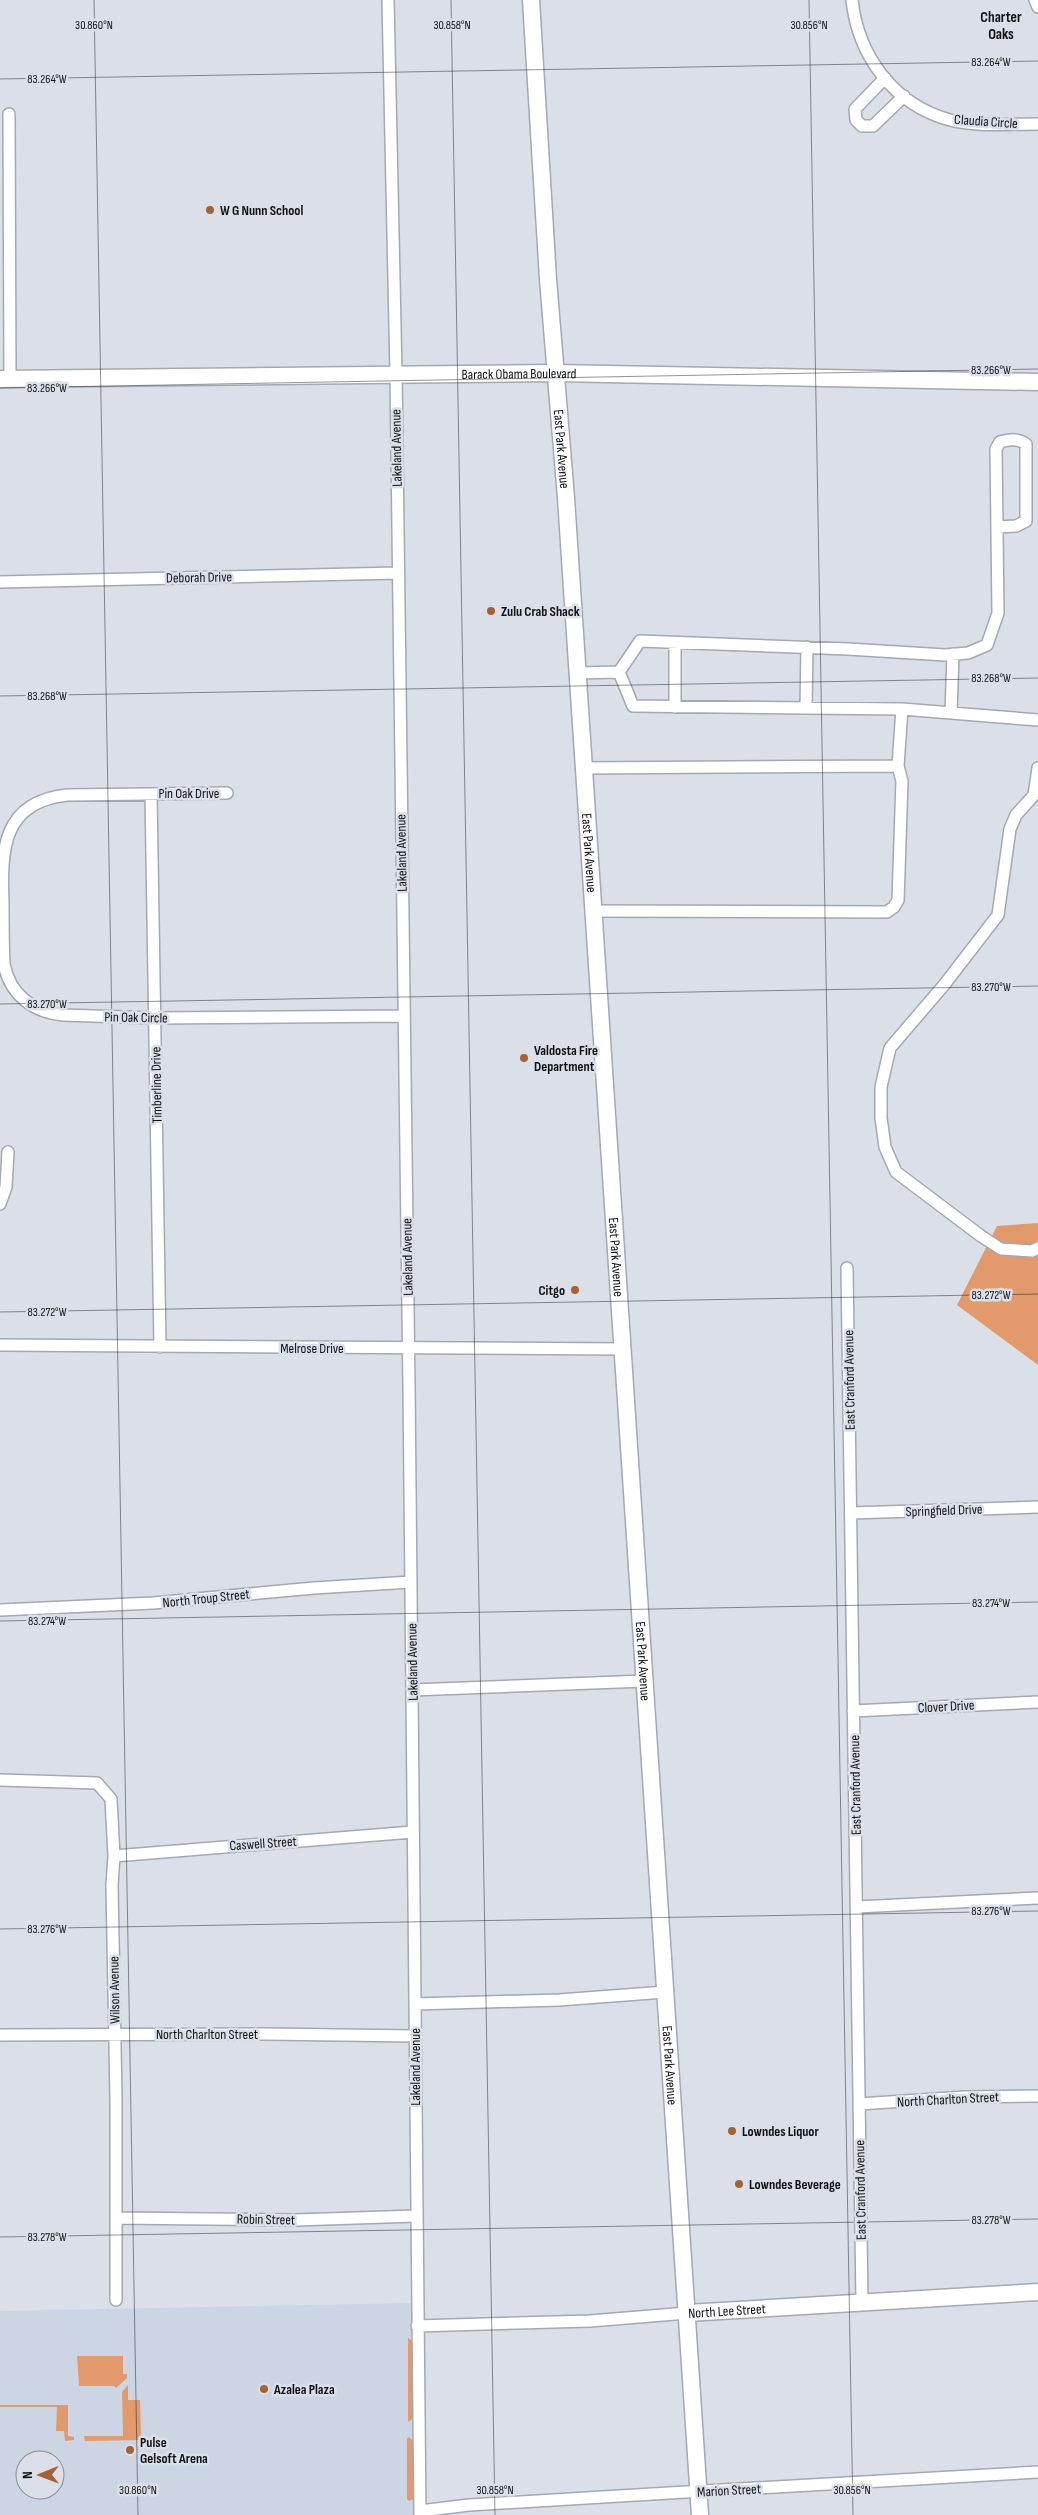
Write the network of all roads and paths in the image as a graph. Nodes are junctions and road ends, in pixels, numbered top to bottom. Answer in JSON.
{"nodes":[{"id":1,"x":388,"y":0,"type":"edge"},
{"id":2,"x":531,"y":0,"type":"edge"},
{"id":3,"x":852,"y":0,"type":"edge"},
{"id":4,"x":1036,"y":0,"type":"edge"},
{"id":5,"x":1038,"y":7,"type":"edge"},
{"id":6,"x":885,"y":78,"type":"junction"},
{"id":7,"x":904,"y":96,"type":"junction"},
{"id":8,"x":9,"y":114,"type":"dead end"},
{"id":9,"x":1038,"y":124,"type":"edge"},
{"id":10,"x":396,"y":373,"type":"junction"},
{"id":11,"x":555,"y":373,"type":"junction"},
{"id":12,"x":5,"y":378,"type":"edge"},
{"id":13,"x":1038,"y":382,"type":"edge"},
{"id":14,"x":997,"y":527,"type":"junction"},
{"id":15,"x":398,"y":573,"type":"junction"},
{"id":16,"x":0,"y":582,"type":"edge"},
{"id":17,"x":675,"y":643,"type":"junction"},
{"id":18,"x":807,"y":648,"type":"junction"},
{"id":19,"x":953,"y":654,"type":"junction"},
{"id":20,"x":620,"y":672,"type":"junction"},
{"id":21,"x":577,"y":673,"type":"junction"},
{"id":22,"x":675,"y":706,"type":"junction"},
{"id":23,"x":806,"y":707,"type":"junction"},
{"id":24,"x":902,"y":710,"type":"junction"},
{"id":25,"x":951,"y":713,"type":"junction"},
{"id":26,"x":1038,"y":720,"type":"edge"},
{"id":27,"x":898,"y":766,"type":"junction"},
{"id":28,"x":584,"y":768,"type":"junction"},
{"id":29,"x":1038,"y":768,"type":"edge"},
{"id":30,"x":227,"y":793,"type":"dead end"},
{"id":31,"x":151,"y":794,"type":"junction"},
{"id":32,"x":593,"y":911,"type":"junction"},
{"id":33,"x":403,"y":1016,"type":"junction"},
{"id":34,"x":155,"y":1018,"type":"junction"},
{"id":35,"x":8,"y":1152,"type":"dead end"},
{"id":36,"x":0,"y":1204,"type":"edge"},
{"id":37,"x":1038,"y":1248,"type":"edge"},
{"id":38,"x":847,"y":1268,"type":"dead end"},
{"id":39,"x":0,"y":1345,"type":"edge"},
{"id":40,"x":160,"y":1346,"type":"junction"},
{"id":41,"x":408,"y":1349,"type":"junction"},
{"id":42,"x":623,"y":1349,"type":"junction"},
{"id":43,"x":1038,"y":1507,"type":"edge"},
{"id":44,"x":851,"y":1513,"type":"junction"},
{"id":45,"x":411,"y":1582,"type":"junction"},
{"id":46,"x":0,"y":1610,"type":"edge"},
{"id":47,"x":645,"y":1680,"type":"junction"},
{"id":48,"x":412,"y":1690,"type":"junction"},
{"id":49,"x":1038,"y":1702,"type":"edge"},
{"id":50,"x":853,"y":1711,"type":"junction"},
{"id":51,"x":0,"y":1780,"type":"edge"},
{"id":52,"x":413,"y":1832,"type":"junction"},
{"id":53,"x":114,"y":1856,"type":"junction"},
{"id":54,"x":1038,"y":1898,"type":"edge"},
{"id":55,"x":857,"y":1907,"type":"junction"},
{"id":56,"x":665,"y":1992,"type":"junction"},
{"id":57,"x":415,"y":2004,"type":"junction"},
{"id":58,"x":115,"y":2034,"type":"junction"},
{"id":59,"x":0,"y":2035,"type":"edge"},
{"id":60,"x":415,"y":2036,"type":"junction"},
{"id":61,"x":1038,"y":2096,"type":"edge"},
{"id":62,"x":859,"y":2104,"type":"junction"},
{"id":63,"x":416,"y":2216,"type":"junction"},
{"id":64,"x":117,"y":2218,"type":"junction"},
{"id":65,"x":1038,"y":2292,"type":"edge"},
{"id":66,"x":116,"y":2300,"type":"dead end"},
{"id":67,"x":862,"y":2302,"type":"junction"},
{"id":68,"x":687,"y":2313,"type":"junction"},
{"id":69,"x":417,"y":2326,"type":"junction"},
{"id":70,"x":1038,"y":2472,"type":"edge"},
{"id":71,"x":699,"y":2492,"type":"junction"},
{"id":72,"x":420,"y":2513,"type":"edge"},
{"id":73,"x":700,"y":2515,"type":"edge"}],
"edges":[{"from":1,"to":10,"type":"street","name":"Lakeland Avenue"},
{"from":2,"to":11,"type":"main road","name":"East Park Avenue"},
{"from":3,"to":6,"type":"street","name":"Claudia Circle"},
{"from":4,"to":5,"type":"street"},
{"from":6,"to":7,"type":"street","name":"Claudia Circle"},
{"from":6,"to":7,"type":"street"},
{"from":7,"to":9,"type":"street","name":"Claudia Circle"},
{"from":8,"to":12,"type":"street"},
{"from":10,"to":11,"type":"main road","name":"Barack Obama Boulevard"},
{"from":10,"to":12,"type":"main road","name":"Barack Obama Boulevard"},
{"from":10,"to":15,"type":"street","name":"Lakeland Avenue"},
{"from":11,"to":13,"type":"main road","name":"Barack Obama Boulevard"},
{"from":11,"to":21,"type":"main road","name":"East Park Avenue"},
{"from":14,"to":14,"type":"street"},
{"from":14,"to":19,"type":"street"},
{"from":15,"to":16,"type":"street","name":"Deborah Drive"},
{"from":15,"to":33,"type":"street","name":"Lakeland Avenue"},
{"from":17,"to":18,"type":"street"},
{"from":17,"to":20,"type":"street"},
{"from":17,"to":22,"type":"street"},
{"from":18,"to":19,"type":"street"},
{"from":18,"to":23,"type":"street"},
{"from":19,"to":25,"type":"street"},
{"from":20,"to":21,"type":"street"},
{"from":20,"to":22,"type":"street"},
{"from":21,"to":28,"type":"main road","name":"East Park Avenue"},
{"from":22,"to":23,"type":"street"},
{"from":23,"to":24,"type":"street"},
{"from":24,"to":25,"type":"street"},
{"from":24,"to":27,"type":"street"},
{"from":25,"to":26,"type":"street"},
{"from":27,"to":28,"type":"street"},
{"from":27,"to":32,"type":"street"},
{"from":28,"to":32,"type":"main road","name":"East Park Avenue"},
{"from":29,"to":37,"type":"street"},
{"from":30,"to":31,"type":"street","name":"Pin Oak Drive"},
{"from":31,"to":34,"type":"street","name":"Timberline Drive"},
{"from":31,"to":34,"type":"street","name":"Pin Oak Circle"},
{"from":32,"to":42,"type":"main road","name":"East Park Avenue"},
{"from":33,"to":34,"type":"street","name":"Pin Oak Circle"},
{"from":33,"to":41,"type":"street","name":"Lakeland Avenue"},
{"from":34,"to":40,"type":"street","name":"Timberline Drive"},
{"from":35,"to":36,"type":"street"},
{"from":38,"to":44,"type":"street","name":"East Cranford Avenue"},
{"from":39,"to":40,"type":"street","name":"Melrose Drive"},
{"from":40,"to":41,"type":"street","name":"Melrose Drive"},
{"from":41,"to":42,"type":"street","name":"Melrose Drive"},
{"from":41,"to":45,"type":"street","name":"Lakeland Avenue"},
{"from":42,"to":47,"type":"main road","name":"East Park Avenue"},
{"from":43,"to":44,"type":"street","name":"Springfield Drive"},
{"from":44,"to":50,"type":"street","name":"East Cranford Avenue"},
{"from":45,"to":46,"type":"street","name":"North Troup Street"},
{"from":45,"to":48,"type":"street","name":"Lakeland Avenue"},
{"from":47,"to":48,"type":"street"},
{"from":47,"to":56,"type":"main road","name":"East Park Avenue"},
{"from":48,"to":52,"type":"street","name":"Lakeland Avenue"},
{"from":49,"to":50,"type":"street","name":"Clover Drive"},
{"from":50,"to":55,"type":"street","name":"East Cranford Avenue"},
{"from":51,"to":53,"type":"street","name":"Wilson Avenue"},
{"from":52,"to":53,"type":"street","name":"Caswell Street"},
{"from":52,"to":57,"type":"street","name":"Lakeland Avenue"},
{"from":53,"to":58,"type":"street","name":"Wilson Avenue"},
{"from":54,"to":55,"type":"street"},
{"from":55,"to":62,"type":"street","name":"East Cranford Avenue"},
{"from":56,"to":57,"type":"street"},
{"from":56,"to":68,"type":"main road","name":"East Park Avenue"},
{"from":57,"to":60,"type":"street","name":"Lakeland Avenue"},
{"from":58,"to":59,"type":"street","name":"North Charlton Street"},
{"from":58,"to":60,"type":"street","name":"North Charlton Street"},
{"from":58,"to":64,"type":"street","name":"Wilson Avenue"},
{"from":60,"to":63,"type":"street","name":"Lakeland Avenue"},
{"from":61,"to":62,"type":"street","name":"North Charlton Street"},
{"from":62,"to":67,"type":"street","name":"East Cranford Avenue"},
{"from":63,"to":64,"type":"street","name":"Robin Street"},
{"from":63,"to":69,"type":"street","name":"Lakeland Avenue"},
{"from":64,"to":66,"type":"street","name":"Wilson Avenue"},
{"from":65,"to":67,"type":"main road","name":"North Lee Street"},
{"from":67,"to":68,"type":"main road","name":"North Lee Street"},
{"from":68,"to":69,"type":"street","name":"North Lee Street"},
{"from":68,"to":71,"type":"main road","name":"East Park Avenue"},
{"from":69,"to":72,"type":"street","name":"Lakeland Avenue"},
{"from":70,"to":71,"type":"street","name":"Marion Street"},
{"from":71,"to":72,"type":"street","name":"Marion Street"},
{"from":71,"to":73,"type":"main road","name":"East Park Avenue"}]}
